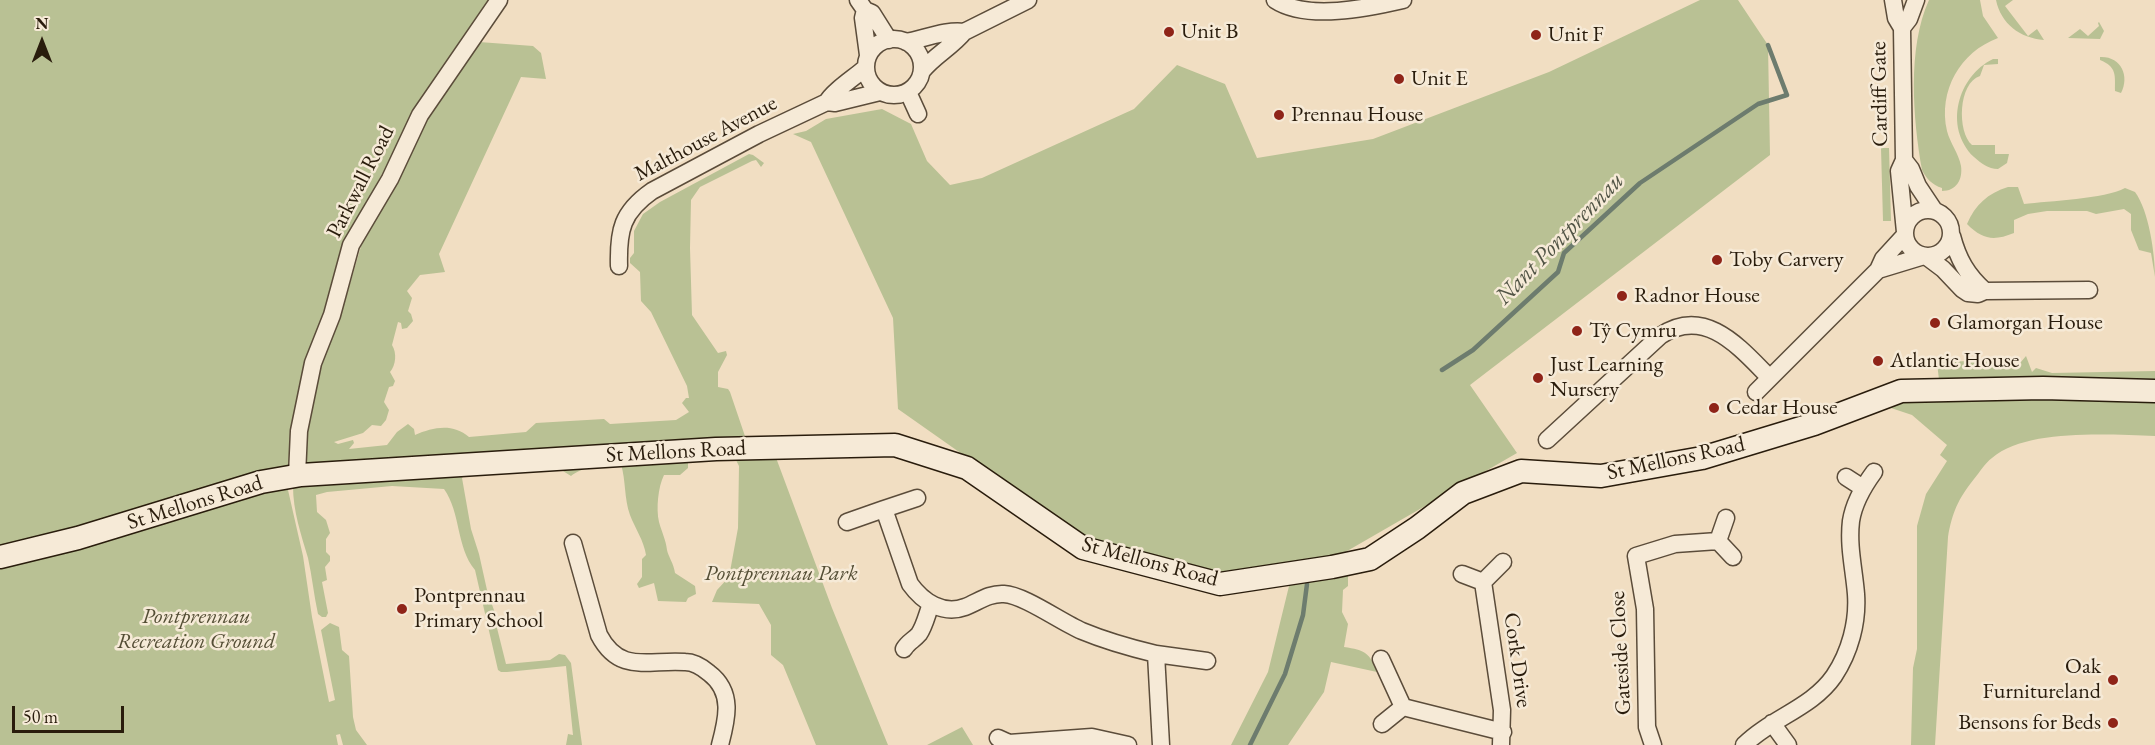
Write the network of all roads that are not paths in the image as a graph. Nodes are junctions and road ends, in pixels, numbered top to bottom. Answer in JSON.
{"nodes":[{"id":1,"x":499,"y":0,"type":"edge"},
{"id":2,"x":1028,"y":0,"type":"edge"},
{"id":3,"x":1275,"y":0,"type":"edge"},
{"id":4,"x":1403,"y":0,"type":"edge"},
{"id":5,"x":1893,"y":0,"type":"edge"},
{"id":6,"x":1916,"y":0,"type":"edge"},
{"id":7,"x":861,"y":5,"type":"edge"},
{"id":8,"x":1902,"y":28,"type":"junction"},
{"id":9,"x":964,"y":32,"type":"junction"},
{"id":10,"x":889,"y":40,"type":"junction"},
{"id":11,"x":906,"y":42,"type":"junction"},
{"id":12,"x":867,"y":62,"type":"junction"},
{"id":13,"x":922,"y":71,"type":"junction"},
{"id":14,"x":880,"y":92,"type":"junction"},
{"id":15,"x":908,"y":92,"type":"junction"},
{"id":16,"x":827,"y":102,"type":"junction"},
{"id":17,"x":918,"y":114,"type":"dead end"},
{"id":18,"x":1904,"y":160,"type":"junction"},
{"id":19,"x":1934,"y":210,"type":"junction"},
{"id":20,"x":1905,"y":234,"type":"junction"},
{"id":21,"x":1952,"y":236,"type":"junction"},
{"id":22,"x":1925,"y":256,"type":"junction"},
{"id":23,"x":620,"y":266,"type":"dead end"},
{"id":24,"x":1878,"y":270,"type":"junction"},
{"id":25,"x":1985,"y":291,"type":"junction"},
{"id":26,"x":2092,"y":292,"type":"dead end"},
{"id":27,"x":1770,"y":378,"type":"junction"},
{"id":28,"x":2155,"y":391,"type":"edge"},
{"id":29,"x":1756,"y":392,"type":"dead end"},
{"id":30,"x":1547,"y":440,"type":"dead end"},
{"id":31,"x":1874,"y":472,"type":"dead end"},
{"id":32,"x":297,"y":475,"type":"junction"},
{"id":33,"x":1846,"y":477,"type":"dead end"},
{"id":34,"x":1863,"y":488,"type":"junction"},
{"id":35,"x":917,"y":498,"type":"dead end"},
{"id":36,"x":884,"y":509,"type":"junction"},
{"id":37,"x":1726,"y":518,"type":"dead end"},
{"id":38,"x":848,"y":522,"type":"dead end"},
{"id":39,"x":1718,"y":541,"type":"junction"},
{"id":40,"x":573,"y":543,"type":"dead end"},
{"id":41,"x":0,"y":557,"type":"edge"},
{"id":42,"x":1732,"y":557,"type":"dead end"},
{"id":43,"x":1503,"y":562,"type":"dead end"},
{"id":44,"x":1462,"y":574,"type":"dead end"},
{"id":45,"x":1483,"y":582,"type":"junction"},
{"id":46,"x":931,"y":604,"type":"junction"},
{"id":47,"x":904,"y":649,"type":"dead end"},
{"id":48,"x":1156,"y":654,"type":"junction"},
{"id":49,"x":1381,"y":659,"type":"dead end"},
{"id":50,"x":1207,"y":660,"type":"dead end"},
{"id":51,"x":1403,"y":707,"type":"junction"},
{"id":52,"x":1772,"y":723,"type":"junction"},
{"id":53,"x":1382,"y":724,"type":"dead end"},
{"id":54,"x":998,"y":738,"type":"dead end"},
{"id":55,"x":1502,"y":738,"type":"edge"},
{"id":56,"x":1071,"y":742,"type":"edge"},
{"id":57,"x":720,"y":745,"type":"edge"},
{"id":58,"x":1128,"y":745,"type":"edge"},
{"id":59,"x":1161,"y":745,"type":"edge"},
{"id":60,"x":1653,"y":745,"type":"edge"},
{"id":61,"x":1744,"y":745,"type":"edge"},
{"id":62,"x":1788,"y":745,"type":"edge"}],
"edges":[{"from":1,"to":32,"type":"street","name":"Parkwall Road"},
{"from":2,"to":9,"type":"street"},
{"from":3,"to":4,"type":"street"},
{"from":5,"to":8,"type":"street","name":"Cardiff Gate"},
{"from":6,"to":8,"type":"street","name":"Cardiff Gate"},
{"from":7,"to":10,"type":"street"},
{"from":7,"to":12,"type":"street"},
{"from":8,"to":18,"type":"street","name":"Cardiff Gate"},
{"from":9,"to":11,"type":"street"},
{"from":9,"to":13,"type":"street"},
{"from":10,"to":11,"type":"street"},
{"from":10,"to":12,"type":"street"},
{"from":11,"to":13,"type":"street"},
{"from":12,"to":14,"type":"street"},
{"from":12,"to":16,"type":"street","name":"Malthouse Avenue"},
{"from":13,"to":15,"type":"street"},
{"from":14,"to":15,"type":"street"},
{"from":14,"to":16,"type":"street","name":"Malthouse Avenue"},
{"from":15,"to":17,"type":"street"},
{"from":16,"to":23,"type":"street","name":"Malthouse Avenue"},
{"from":18,"to":19,"type":"street","name":"Cardiff Gate"},
{"from":18,"to":20,"type":"street","name":"Cardiff Gate"},
{"from":19,"to":20,"type":"street"},
{"from":19,"to":21,"type":"street","name":"Cardiff Gate"},
{"from":20,"to":22,"type":"street"},
{"from":20,"to":24,"type":"street"},
{"from":21,"to":22,"type":"street"},
{"from":21,"to":25,"type":"street","name":"Cardiff Gate"},
{"from":22,"to":24,"type":"street"},
{"from":22,"to":25,"type":"street"},
{"from":24,"to":27,"type":"street"},
{"from":25,"to":26,"type":"street"},
{"from":27,"to":29,"type":"street"},
{"from":27,"to":30,"type":"street"},
{"from":28,"to":32,"type":"main road","name":"St Mellons Road"},
{"from":31,"to":34,"type":"street"},
{"from":32,"to":41,"type":"main road","name":"St Mellons Road"},
{"from":33,"to":34,"type":"street"},
{"from":34,"to":52,"type":"street"},
{"from":35,"to":36,"type":"street"},
{"from":36,"to":38,"type":"street"},
{"from":36,"to":46,"type":"street"},
{"from":37,"to":39,"type":"street"},
{"from":39,"to":42,"type":"street"},
{"from":39,"to":60,"type":"street","name":"Gateside Close"},
{"from":40,"to":57,"type":"street"},
{"from":43,"to":45,"type":"street"},
{"from":44,"to":45,"type":"street"},
{"from":45,"to":55,"type":"street","name":"Cork Drive"},
{"from":46,"to":47,"type":"street"},
{"from":46,"to":48,"type":"street"},
{"from":48,"to":50,"type":"street"},
{"from":48,"to":59,"type":"street"},
{"from":49,"to":51,"type":"street"},
{"from":51,"to":53,"type":"street"},
{"from":51,"to":55,"type":"street"},
{"from":52,"to":61,"type":"street"},
{"from":52,"to":62,"type":"street"},
{"from":54,"to":56,"type":"street"},
{"from":56,"to":58,"type":"street"}]}
